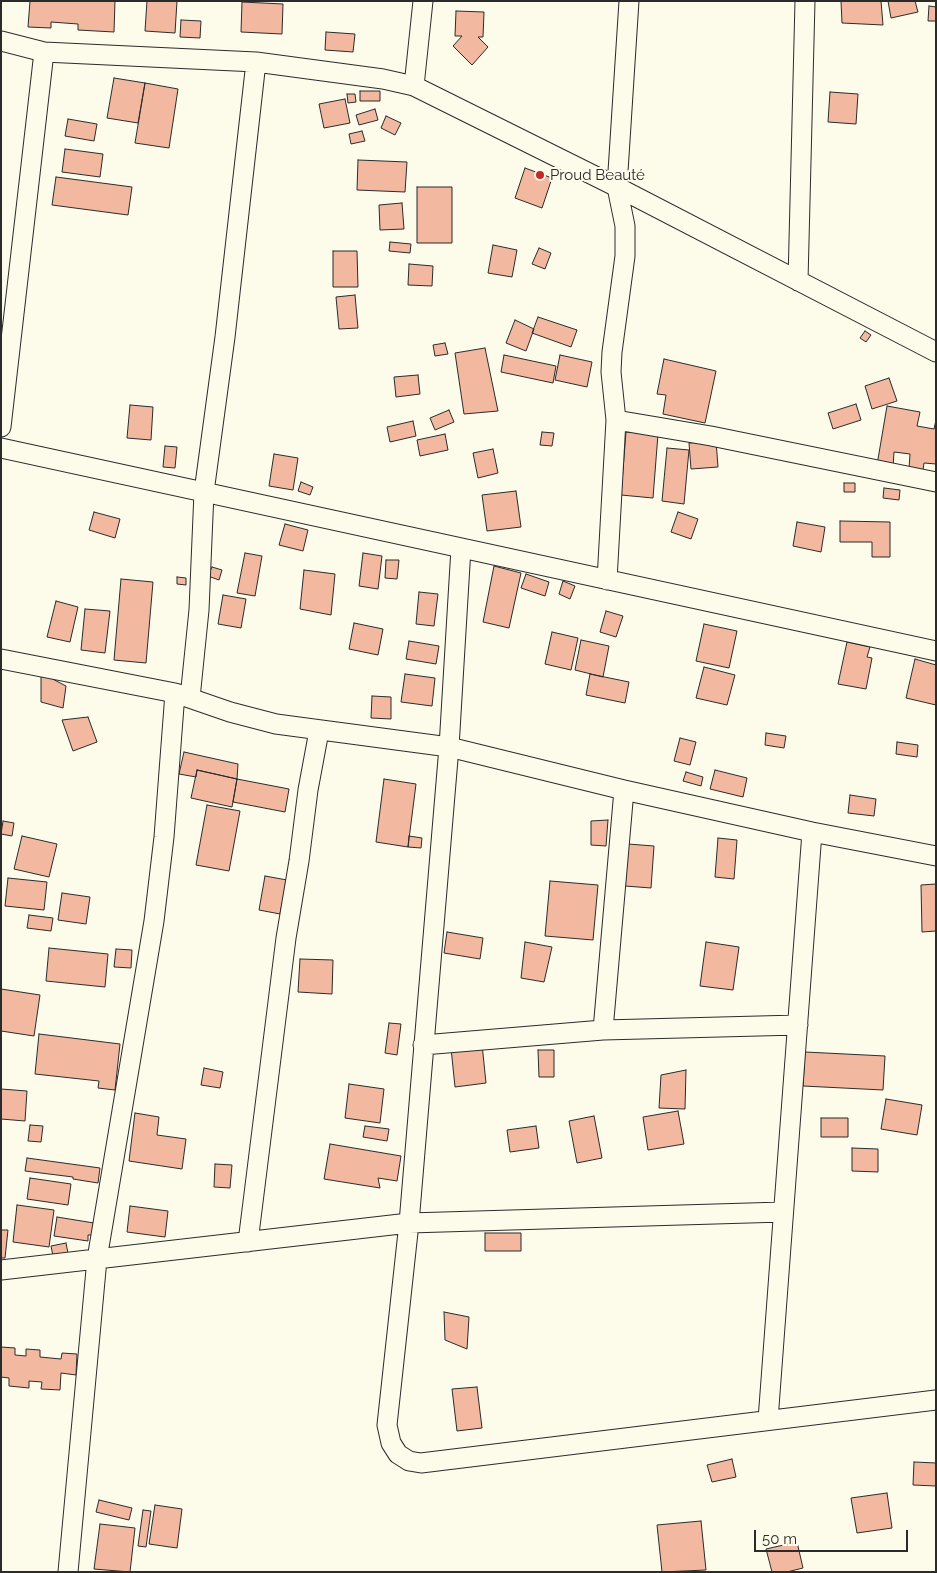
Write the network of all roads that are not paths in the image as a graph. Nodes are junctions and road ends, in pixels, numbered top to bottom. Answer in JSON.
{"nodes":[{"id":1,"x":424,"y":1,"type":"edge"},
{"id":2,"x":629,"y":1,"type":"edge"},
{"id":3,"x":806,"y":1,"type":"edge"},
{"id":4,"x":1,"y":41,"type":"edge"},
{"id":5,"x":44,"y":52,"type":"junction"},
{"id":6,"x":256,"y":62,"type":"junction"},
{"id":7,"x":414,"y":86,"type":"junction"},
{"id":8,"x":617,"y":187,"type":"junction"},
{"id":9,"x":798,"y":281,"type":"junction"},
{"id":10,"x":936,"y":352,"type":"edge"},
{"id":11,"x":616,"y":420,"type":"junction"},
{"id":12,"x":1,"y":427,"type":"edge"},
{"id":13,"x":1,"y":448,"type":"edge"},
{"id":14,"x":936,"y":482,"type":"edge"},
{"id":15,"x":204,"y":492,"type":"junction"},
{"id":16,"x":461,"y":548,"type":"junction"},
{"id":17,"x":607,"y":580,"type":"junction"},
{"id":18,"x":936,"y":651,"type":"edge"},
{"id":19,"x":1,"y":659,"type":"edge"},
{"id":20,"x":182,"y":695,"type":"junction"},
{"id":21,"x":319,"y":731,"type":"junction"},
{"id":22,"x":449,"y":747,"type":"junction"},
{"id":23,"x":624,"y":790,"type":"junction"},
{"id":24,"x":812,"y":832,"type":"junction"},
{"id":25,"x":936,"y":856,"type":"edge"},
{"id":26,"x":798,"y":1025,"type":"junction"},
{"id":27,"x":603,"y":1030,"type":"junction"},
{"id":28,"x":423,"y":1045,"type":"junction"},
{"id":29,"x":783,"y":1212,"type":"junction"},
{"id":30,"x":409,"y":1223,"type":"junction"},
{"id":31,"x":248,"y":1242,"type":"junction"},
{"id":32,"x":97,"y":1260,"type":"junction"},
{"id":33,"x":1,"y":1270,"type":"edge"},
{"id":34,"x":936,"y":1400,"type":"edge"},
{"id":35,"x":768,"y":1420,"type":"junction"},
{"id":36,"x":68,"y":1572,"type":"edge"}],
"edges":[{"from":1,"to":7,"type":"street"},
{"from":2,"to":8,"type":"street"},
{"from":3,"to":9,"type":"street"},
{"from":4,"to":5,"type":"street"},
{"from":5,"to":6,"type":"street"},
{"from":5,"to":12,"type":"street"},
{"from":6,"to":7,"type":"street"},
{"from":6,"to":15,"type":"street"},
{"from":7,"to":8,"type":"street"},
{"from":8,"to":9,"type":"street"},
{"from":8,"to":11,"type":"street"},
{"from":9,"to":10,"type":"street"},
{"from":11,"to":14,"type":"street"},
{"from":11,"to":17,"type":"street"},
{"from":13,"to":15,"type":"street"},
{"from":15,"to":16,"type":"street"},
{"from":15,"to":20,"type":"street"},
{"from":16,"to":17,"type":"street"},
{"from":16,"to":22,"type":"street"},
{"from":17,"to":18,"type":"street"},
{"from":19,"to":20,"type":"street"},
{"from":20,"to":21,"type":"street"},
{"from":20,"to":32,"type":"street"},
{"from":21,"to":22,"type":"street"},
{"from":21,"to":31,"type":"street"},
{"from":22,"to":23,"type":"street"},
{"from":22,"to":28,"type":"street"},
{"from":23,"to":24,"type":"street"},
{"from":23,"to":27,"type":"street"},
{"from":24,"to":25,"type":"street"},
{"from":24,"to":26,"type":"street"},
{"from":26,"to":27,"type":"street"},
{"from":26,"to":29,"type":"street"},
{"from":27,"to":28,"type":"street"},
{"from":28,"to":30,"type":"street"},
{"from":29,"to":30,"type":"street"},
{"from":29,"to":35,"type":"street"},
{"from":30,"to":31,"type":"street"},
{"from":30,"to":35,"type":"street"},
{"from":31,"to":32,"type":"street"},
{"from":32,"to":33,"type":"street"},
{"from":32,"to":36,"type":"street"},
{"from":34,"to":35,"type":"street"}]}
